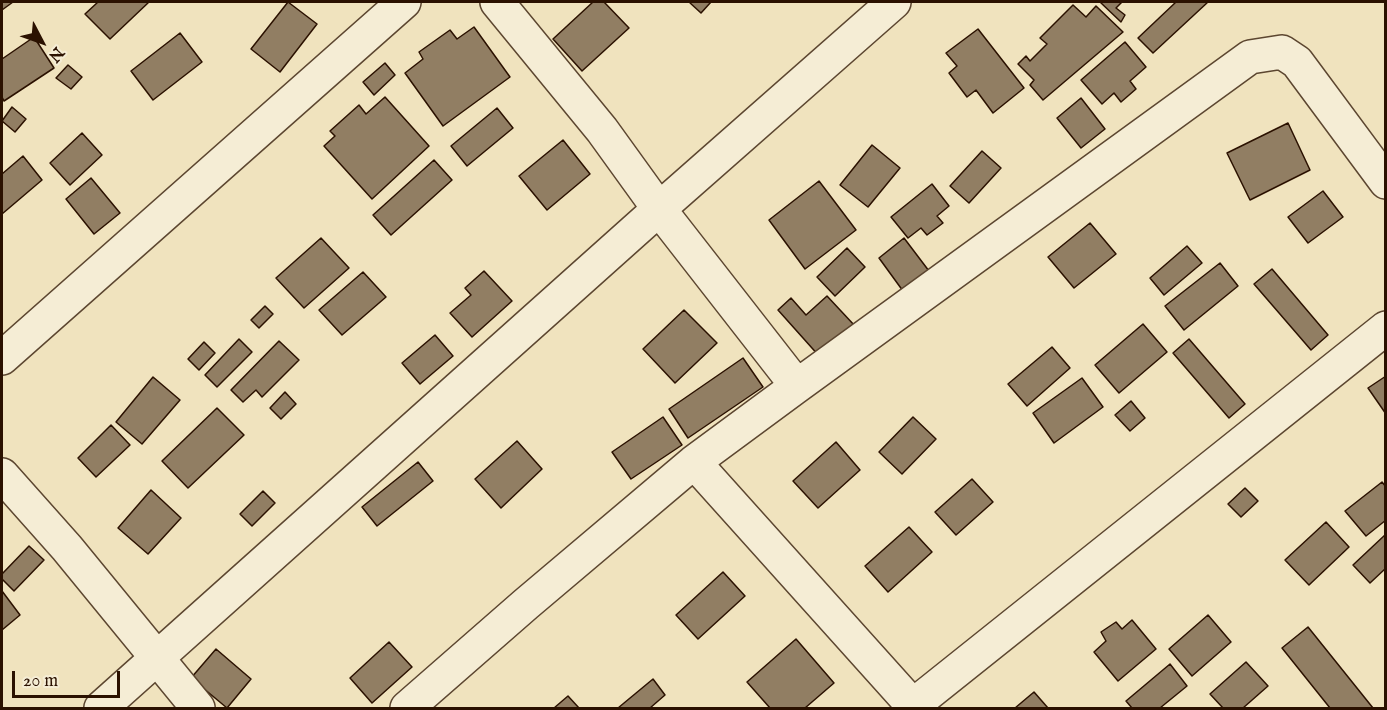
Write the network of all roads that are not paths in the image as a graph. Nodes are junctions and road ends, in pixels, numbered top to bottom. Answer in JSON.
{"nodes":[{"id":1,"x":404,"y":2,"type":"edge"},
{"id":2,"x":497,"y":2,"type":"edge"},
{"id":3,"x":894,"y":2,"type":"edge"},
{"id":4,"x":1386,"y":182,"type":"edge"},
{"id":5,"x":659,"y":208,"type":"junction"},
{"id":6,"x":1386,"y":328,"type":"edge"},
{"id":7,"x":2,"y":358,"type":"edge"},
{"id":8,"x":797,"y":386,"type":"junction"},
{"id":9,"x":694,"y":462,"type":"junction"},
{"id":10,"x":2,"y":475,"type":"edge"},
{"id":11,"x":157,"y":660,"type":"junction"},
{"id":12,"x":101,"y":708,"type":"edge"},
{"id":13,"x":198,"y":708,"type":"edge"},
{"id":14,"x":407,"y":708,"type":"edge"},
{"id":15,"x":912,"y":708,"type":"edge"}],
"edges":[{"from":1,"to":7,"type":"street"},
{"from":2,"to":5,"type":"street"},
{"from":3,"to":5,"type":"street"},
{"from":4,"to":8,"type":"street"},
{"from":5,"to":8,"type":"street"},
{"from":5,"to":11,"type":"street"},
{"from":6,"to":15,"type":"street"},
{"from":8,"to":9,"type":"street"},
{"from":9,"to":14,"type":"street"},
{"from":9,"to":15,"type":"street"},
{"from":10,"to":11,"type":"street"},
{"from":11,"to":12,"type":"street"},
{"from":11,"to":13,"type":"street"}]}
